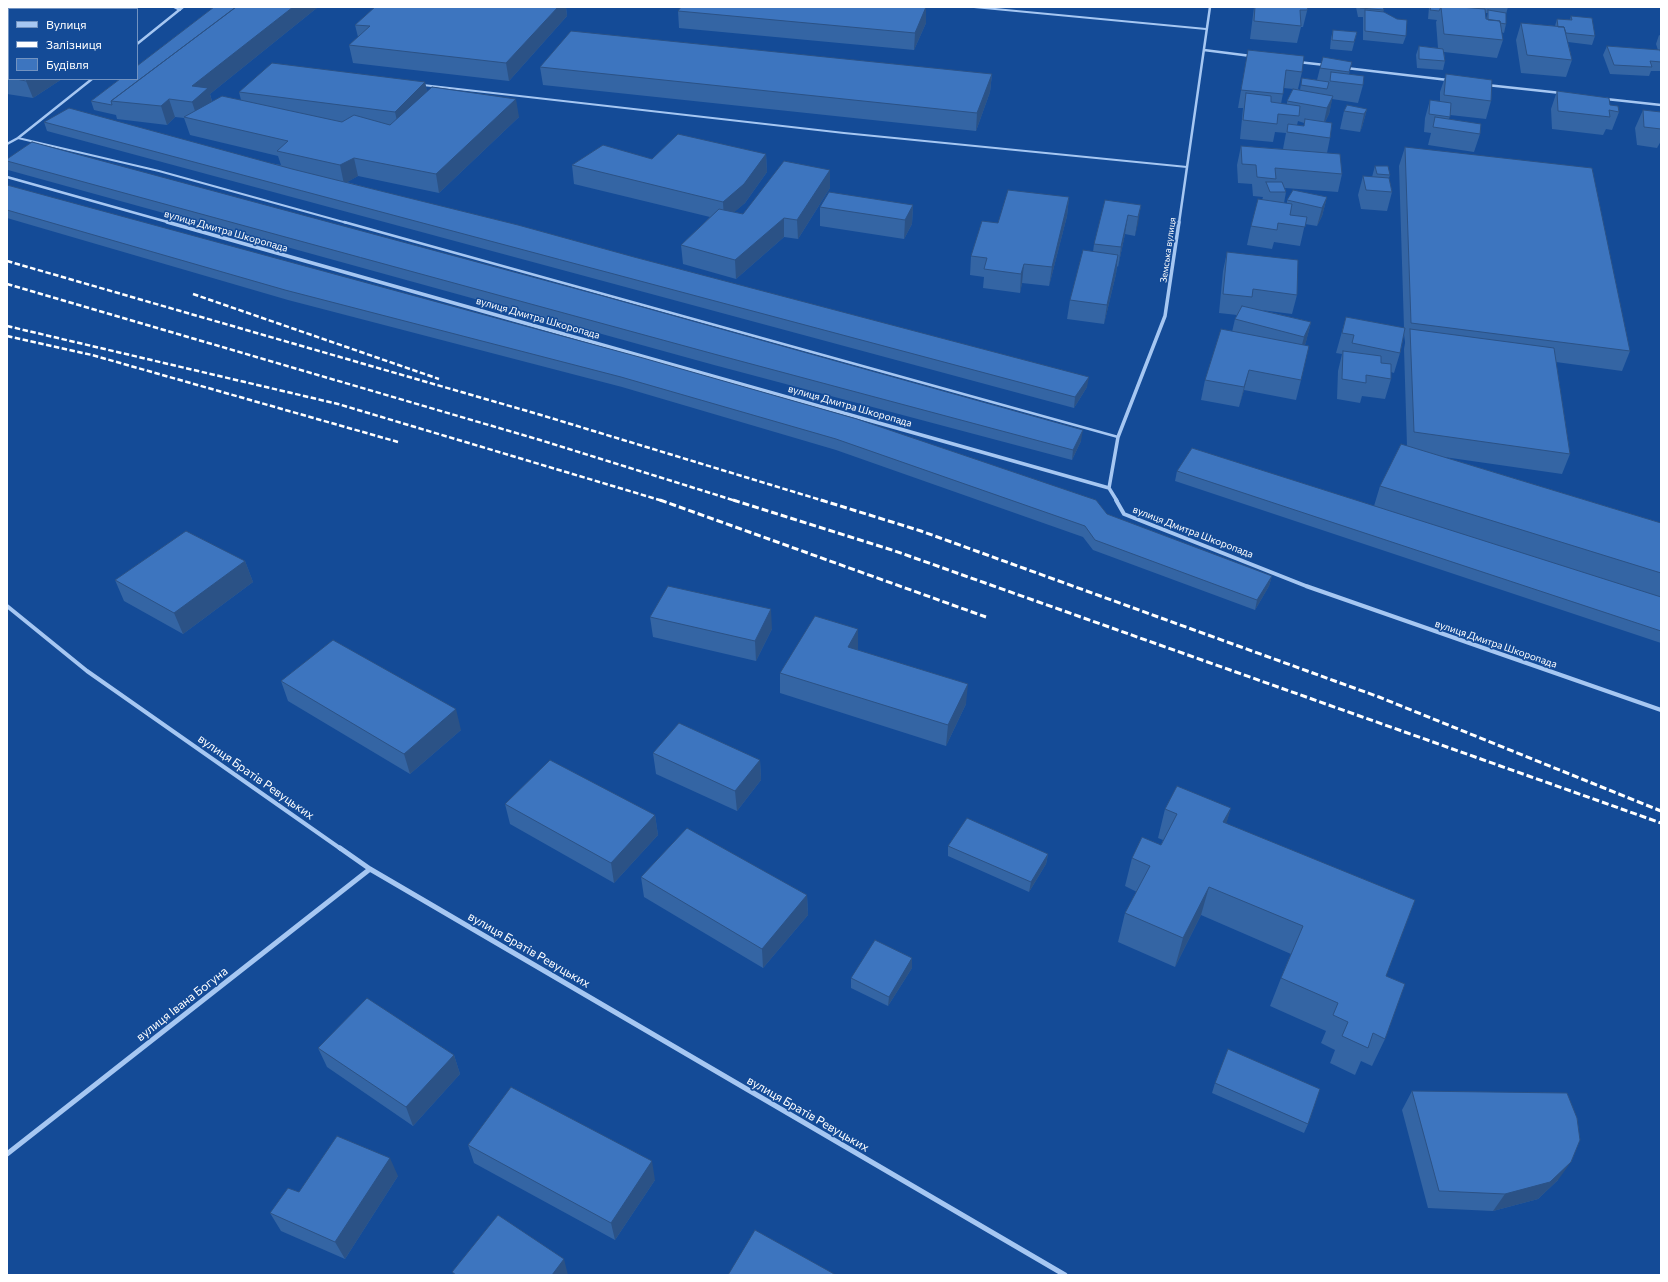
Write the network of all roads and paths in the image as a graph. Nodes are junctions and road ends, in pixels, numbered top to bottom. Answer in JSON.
{"nodes":[{"id":1,"x":174,"y":7,"type":"edge"},
{"id":2,"x":183,"y":7,"type":"edge"},
{"id":3,"x":974,"y":7,"type":"edge"},
{"id":4,"x":1210,"y":7,"type":"edge"},
{"id":5,"x":180,"y":10,"type":"junction"},
{"id":6,"x":1206,"y":29,"type":"junction"},
{"id":7,"x":138,"y":43,"type":"edge"},
{"id":8,"x":1204,"y":50,"type":"junction"},
{"id":9,"x":1259,"y":57,"type":"edge"},
{"id":10,"x":1290,"y":61,"type":"edge"},
{"id":11,"x":1330,"y":66,"type":"edge"},
{"id":12,"x":1345,"y":68,"type":"edge"},
{"id":13,"x":91,"y":80,"type":"edge"},
{"id":14,"x":1456,"y":81,"type":"edge"},
{"id":15,"x":1479,"y":84,"type":"edge"},
{"id":16,"x":422,"y":85,"type":"edge"},
{"id":17,"x":1566,"y":94,"type":"edge"},
{"id":18,"x":1606,"y":98,"type":"edge"},
{"id":19,"x":1661,"y":105,"type":"edge"},
{"id":20,"x":18,"y":138,"type":"junction"},
{"id":21,"x":7,"y":144,"type":"edge"},
{"id":22,"x":1187,"y":167,"type":"junction"},
{"id":23,"x":7,"y":178,"type":"edge"},
{"id":24,"x":1118,"y":437,"type":"junction"},
{"id":25,"x":1109,"y":488,"type":"junction"},
{"id":26,"x":7,"y":606,"type":"edge"},
{"id":27,"x":1661,"y":710,"type":"edge"},
{"id":28,"x":370,"y":869,"type":"junction"},
{"id":29,"x":7,"y":1154,"type":"edge"},
{"id":30,"x":1065,"y":1275,"type":"edge"}],
"edges":[{"from":1,"to":5,"type":"lane"},
{"from":2,"to":5,"type":"street"},
{"from":3,"to":6,"type":"lane"},
{"from":4,"to":6,"type":"street","name":"Земська вулиця"},
{"from":5,"to":7,"type":"street"},
{"from":6,"to":8,"type":"street","name":"Земська вулиця"},
{"from":8,"to":9,"type":"street"},
{"from":8,"to":22,"type":"street","name":"Земська вулиця"},
{"from":10,"to":11,"type":"street"},
{"from":12,"to":14,"type":"street"},
{"from":13,"to":20,"type":"street"},
{"from":15,"to":17,"type":"street"},
{"from":16,"to":22,"type":"lane"},
{"from":18,"to":19,"type":"street"},
{"from":20,"to":21,"type":"street"},
{"from":20,"to":24,"type":"lane"},
{"from":22,"to":24,"type":"street","name":"Земська вулиця"},
{"from":23,"to":25,"type":"street","name":"вулиця Дмитра Шкоропада"},
{"from":24,"to":25,"type":"street","name":"Земська вулиця"},
{"from":25,"to":27,"type":"street","name":"вулиця Дмитра Шкоропада"},
{"from":26,"to":28,"type":"street","name":"вулиця Братів Ревуцьких"},
{"from":28,"to":29,"type":"street","name":"вулиця Івана Богуна"},
{"from":28,"to":30,"type":"street","name":"вулиця Братів Ревуцьких"}]}
